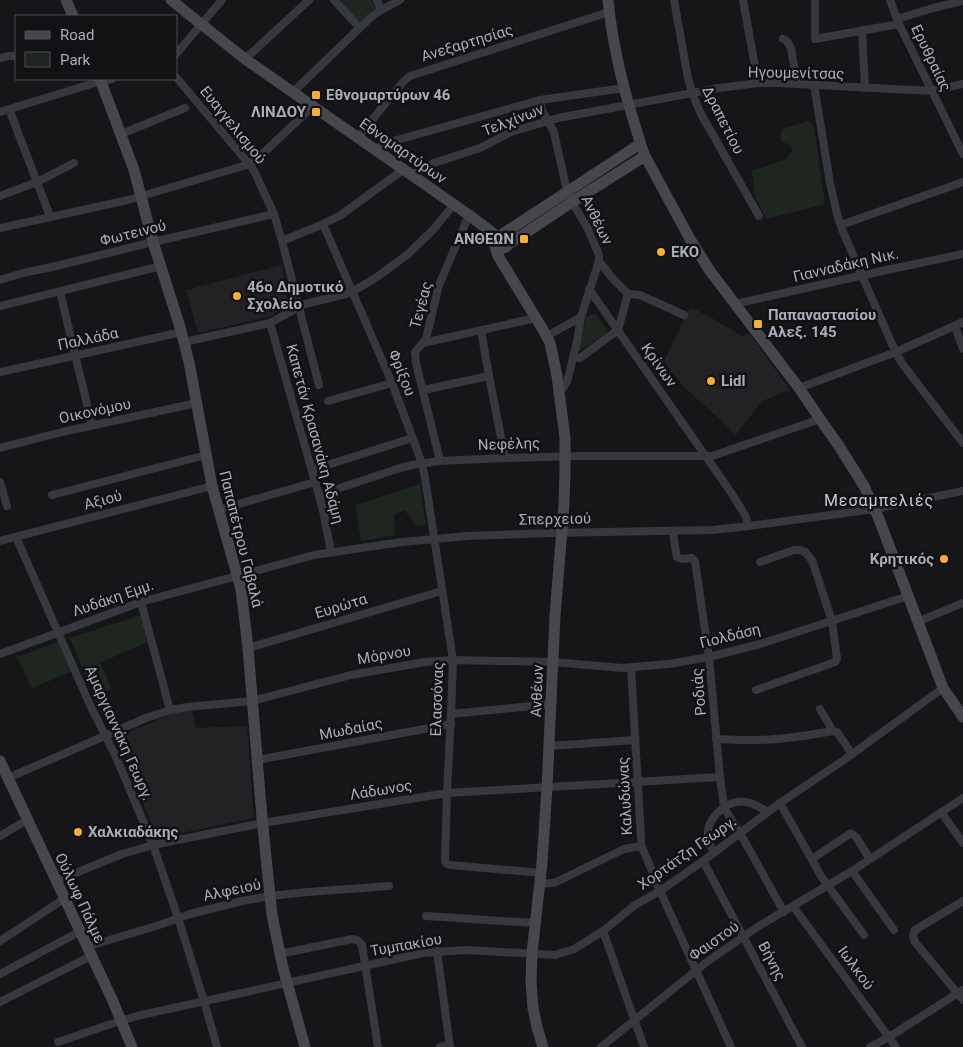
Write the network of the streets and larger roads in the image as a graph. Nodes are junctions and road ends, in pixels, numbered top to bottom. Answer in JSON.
{"nodes":[{"id":1,"x":66,"y":0,"type":"edge"},
{"id":2,"x":171,"y":0,"type":"edge"},
{"id":3,"x":222,"y":0,"type":"edge"},
{"id":4,"x":309,"y":0,"type":"edge"},
{"id":5,"x":334,"y":0,"type":"edge"},
{"id":6,"x":377,"y":0,"type":"edge"},
{"id":7,"x":400,"y":0,"type":"edge"},
{"id":8,"x":608,"y":0,"type":"edge"},
{"id":9,"x":674,"y":0,"type":"edge"},
{"id":10,"x":743,"y":0,"type":"edge"},
{"id":11,"x":815,"y":0,"type":"edge"},
{"id":12,"x":890,"y":0,"type":"edge"},
{"id":13,"x":931,"y":0,"type":"edge"},
{"id":14,"x":963,"y":2,"type":"edge"},
{"id":15,"x":933,"y":8,"type":"junction"},
{"id":16,"x":381,"y":10,"type":"junction"},
{"id":17,"x":609,"y":12,"type":"junction"},
{"id":18,"x":73,"y":15,"type":"edge"},
{"id":19,"x":898,"y":22,"type":"junction"},
{"id":20,"x":201,"y":25,"type":"junction"},
{"id":21,"x":359,"y":27,"type":"junction"},
{"id":22,"x":862,"y":30,"type":"junction"},
{"id":23,"x":783,"y":39,"type":"dead end"},
{"id":24,"x":178,"y":52,"type":"edge"},
{"id":25,"x":15,"y":56,"type":"edge"},
{"id":26,"x":0,"y":58,"type":"edge"},
{"id":27,"x":245,"y":59,"type":"junction"},
{"id":28,"x":178,"y":79,"type":"edge"},
{"id":29,"x":101,"y":80,"type":"edge"},
{"id":30,"x":104,"y":80,"type":"edge"},
{"id":31,"x":758,"y":84,"type":"junction"},
{"id":32,"x":797,"y":84,"type":"junction"},
{"id":33,"x":963,"y":84,"type":"edge"},
{"id":34,"x":814,"y":85,"type":"junction"},
{"id":35,"x":624,"y":88,"type":"junction"},
{"id":36,"x":865,"y":88,"type":"junction"},
{"id":37,"x":932,"y":91,"type":"junction"},
{"id":38,"x":293,"y":92,"type":"junction"},
{"id":39,"x":692,"y":93,"type":"junction"},
{"id":40,"x":540,"y":100,"type":"junction"},
{"id":41,"x":629,"y":104,"type":"junction"},
{"id":42,"x":313,"y":106,"type":"junction"},
{"id":43,"x":185,"y":108,"type":"dead end"},
{"id":44,"x":8,"y":109,"type":"junction"},
{"id":45,"x":0,"y":112,"type":"edge"},
{"id":46,"x":548,"y":120,"type":"junction"},
{"id":47,"x":121,"y":134,"type":"junction"},
{"id":48,"x":358,"y":137,"type":"junction"},
{"id":49,"x":640,"y":144,"type":"junction"},
{"id":50,"x":375,"y":149,"type":"junction"},
{"id":51,"x":963,"y":154,"type":"edge"},
{"id":52,"x":645,"y":156,"type":"junction"},
{"id":53,"x":74,"y":163,"type":"dead end"},
{"id":54,"x":250,"y":164,"type":"junction"},
{"id":55,"x":408,"y":172,"type":"junction"},
{"id":56,"x":37,"y":182,"type":"junction"},
{"id":57,"x":963,"y":182,"type":"edge"},
{"id":58,"x":567,"y":191,"type":"junction"},
{"id":59,"x":0,"y":196,"type":"edge"},
{"id":60,"x":141,"y":196,"type":"junction"},
{"id":61,"x":572,"y":202,"type":"junction"},
{"id":62,"x":454,"y":204,"type":"junction"},
{"id":63,"x":274,"y":214,"type":"junction"},
{"id":64,"x":469,"y":214,"type":"junction"},
{"id":65,"x":50,"y":216,"type":"junction"},
{"id":66,"x":759,"y":216,"type":"dead end"},
{"id":67,"x":323,"y":224,"type":"junction"},
{"id":68,"x":841,"y":225,"type":"junction"},
{"id":69,"x":0,"y":228,"type":"edge"},
{"id":70,"x":497,"y":238,"type":"junction"},
{"id":71,"x":282,"y":241,"type":"junction"},
{"id":72,"x":153,"y":242,"type":"junction"},
{"id":73,"x":501,"y":250,"type":"junction"},
{"id":74,"x":963,"y":254,"type":"edge"},
{"id":75,"x":599,"y":261,"type":"junction"},
{"id":76,"x":161,"y":266,"type":"junction"},
{"id":77,"x":862,"y":276,"type":"junction"},
{"id":78,"x":0,"y":280,"type":"edge"},
{"id":79,"x":589,"y":289,"type":"junction"},
{"id":80,"x":60,"y":292,"type":"junction"},
{"id":81,"x":352,"y":292,"type":"junction"},
{"id":82,"x":628,"y":294,"type":"junction"},
{"id":83,"x":735,"y":304,"type":"junction"},
{"id":84,"x":0,"y":306,"type":"edge"},
{"id":85,"x":299,"y":306,"type":"junction"},
{"id":86,"x":684,"y":315,"type":"dead end"},
{"id":87,"x":581,"y":317,"type":"junction"},
{"id":88,"x":536,"y":318,"type":"junction"},
{"id":89,"x":963,"y":322,"type":"edge"},
{"id":90,"x":270,"y":323,"type":"junction"},
{"id":91,"x":955,"y":326,"type":"junction"},
{"id":92,"x":481,"y":330,"type":"junction"},
{"id":93,"x":618,"y":330,"type":"junction"},
{"id":94,"x":547,"y":336,"type":"junction"},
{"id":95,"x":183,"y":337,"type":"junction"},
{"id":96,"x":423,"y":343,"type":"junction"},
{"id":97,"x":963,"y":348,"type":"edge"},
{"id":98,"x":896,"y":352,"type":"junction"},
{"id":99,"x":76,"y":356,"type":"junction"},
{"id":100,"x":573,"y":358,"type":"junction"},
{"id":101,"x":0,"y":372,"type":"edge"},
{"id":102,"x":489,"y":376,"type":"junction"},
{"id":103,"x":392,"y":383,"type":"junction"},
{"id":104,"x":318,"y":386,"type":"dead end"},
{"id":105,"x":800,"y":388,"type":"junction"},
{"id":106,"x":423,"y":390,"type":"junction"},
{"id":107,"x":559,"y":390,"type":"junction"},
{"id":108,"x":328,"y":401,"type":"dead end"},
{"id":109,"x":197,"y":403,"type":"junction"},
{"id":110,"x":820,"y":420,"type":"junction"},
{"id":111,"x":92,"y":425,"type":"junction"},
{"id":112,"x":412,"y":438,"type":"junction"},
{"id":113,"x":963,"y":443,"type":"edge"},
{"id":114,"x":0,"y":448,"type":"edge"},
{"id":115,"x":206,"y":455,"type":"junction"},
{"id":116,"x":566,"y":456,"type":"junction"},
{"id":117,"x":706,"y":457,"type":"junction"},
{"id":118,"x":505,"y":458,"type":"junction"},
{"id":119,"x":440,"y":461,"type":"junction"},
{"id":120,"x":422,"y":463,"type":"junction"},
{"id":121,"x":312,"y":470,"type":"junction"},
{"id":122,"x":0,"y":482,"type":"edge"},
{"id":123,"x":315,"y":482,"type":"junction"},
{"id":124,"x":212,"y":486,"type":"junction"},
{"id":125,"x":963,"y":491,"type":"edge"},
{"id":126,"x":52,"y":495,"type":"dead end"},
{"id":127,"x":319,"y":495,"type":"junction"},
{"id":128,"x":8,"y":506,"type":"dead end"},
{"id":129,"x":875,"y":509,"type":"junction"},
{"id":130,"x":218,"y":510,"type":"junction"},
{"id":131,"x":749,"y":526,"type":"junction"},
{"id":132,"x":562,"y":532,"type":"junction"},
{"id":133,"x":673,"y":532,"type":"junction"},
{"id":134,"x":16,"y":537,"type":"junction"},
{"id":135,"x":435,"y":538,"type":"junction"},
{"id":136,"x":0,"y":541,"type":"edge"},
{"id":137,"x":331,"y":552,"type":"junction"},
{"id":138,"x":760,"y":562,"type":"dead end"},
{"id":139,"x":238,"y":576,"type":"junction"},
{"id":140,"x":442,"y":591,"type":"junction"},
{"id":141,"x":908,"y":596,"type":"junction"},
{"id":142,"x":141,"y":602,"type":"junction"},
{"id":143,"x":963,"y":603,"type":"edge"},
{"id":144,"x":832,"y":621,"type":"junction"},
{"id":145,"x":917,"y":622,"type":"junction"},
{"id":146,"x":59,"y":632,"type":"junction"},
{"id":147,"x":248,"y":648,"type":"junction"},
{"id":148,"x":0,"y":654,"type":"edge"},
{"id":149,"x":709,"y":657,"type":"junction"},
{"id":150,"x":453,"y":660,"type":"junction"},
{"id":151,"x":553,"y":662,"type":"junction"},
{"id":152,"x":631,"y":668,"type":"junction"},
{"id":153,"x":943,"y":688,"type":"junction"},
{"id":154,"x":756,"y":690,"type":"dead end"},
{"id":155,"x":252,"y":701,"type":"junction"},
{"id":156,"x":552,"y":704,"type":"junction"},
{"id":157,"x":820,"y":709,"type":"dead end"},
{"id":158,"x":170,"y":710,"type":"junction"},
{"id":159,"x":451,"y":714,"type":"junction"},
{"id":160,"x":963,"y":717,"type":"edge"},
{"id":161,"x":451,"y":724,"type":"junction"},
{"id":162,"x":833,"y":731,"type":"junction"},
{"id":163,"x":106,"y":736,"type":"junction"},
{"id":164,"x":716,"y":739,"type":"junction"},
{"id":165,"x":635,"y":740,"type":"junction"},
{"id":166,"x":549,"y":746,"type":"junction"},
{"id":167,"x":852,"y":754,"type":"junction"},
{"id":168,"x":257,"y":760,"type":"junction"},
{"id":169,"x":0,"y":761,"type":"edge"},
{"id":170,"x":720,"y":777,"type":"junction"},
{"id":171,"x":8,"y":778,"type":"junction"},
{"id":172,"x":638,"y":781,"type":"junction"},
{"id":173,"x":547,"y":787,"type":"junction"},
{"id":174,"x":447,"y":793,"type":"junction"},
{"id":175,"x":963,"y":798,"type":"edge"},
{"id":176,"x":780,"y":803,"type":"junction"},
{"id":177,"x":724,"y":808,"type":"junction"},
{"id":178,"x":768,"y":812,"type":"junction"},
{"id":179,"x":941,"y":812,"type":"junction"},
{"id":180,"x":27,"y":820,"type":"junction"},
{"id":181,"x":263,"y":823,"type":"junction"},
{"id":182,"x":740,"y":833,"type":"junction"},
{"id":183,"x":0,"y":836,"type":"edge"},
{"id":184,"x":963,"y":843,"type":"edge"},
{"id":185,"x":153,"y":845,"type":"junction"},
{"id":186,"x":641,"y":846,"type":"junction"},
{"id":187,"x":714,"y":852,"type":"junction"},
{"id":188,"x":812,"y":859,"type":"junction"},
{"id":189,"x":870,"y":859,"type":"junction"},
{"id":190,"x":703,"y":861,"type":"junction"},
{"id":191,"x":852,"y":871,"type":"junction"},
{"id":192,"x":540,"y":878,"type":"junction"},
{"id":193,"x":56,"y":881,"type":"junction"},
{"id":194,"x":828,"y":885,"type":"junction"},
{"id":195,"x":389,"y":886,"type":"dead end"},
{"id":196,"x":660,"y":891,"type":"junction"},
{"id":197,"x":270,"y":896,"type":"junction"},
{"id":198,"x":64,"y":899,"type":"junction"},
{"id":199,"x":963,"y":901,"type":"edge"},
{"id":200,"x":794,"y":906,"type":"junction"},
{"id":201,"x":784,"y":912,"type":"junction"},
{"id":202,"x":426,"y":916,"type":"dead end"},
{"id":203,"x":178,"y":918,"type":"junction"},
{"id":204,"x":535,"y":923,"type":"junction"},
{"id":205,"x":894,"y":930,"type":"dead end"},
{"id":206,"x":79,"y":932,"type":"junction"},
{"id":207,"x":603,"y":932,"type":"junction"},
{"id":208,"x":744,"y":936,"type":"junction"},
{"id":209,"x":864,"y":936,"type":"dead end"},
{"id":210,"x":0,"y":941,"type":"edge"},
{"id":211,"x":89,"y":951,"type":"junction"},
{"id":212,"x":437,"y":951,"type":"junction"},
{"id":213,"x":280,"y":954,"type":"junction"},
{"id":214,"x":532,"y":954,"type":"junction"},
{"id":215,"x":365,"y":966,"type":"junction"},
{"id":216,"x":696,"y":970,"type":"junction"},
{"id":217,"x":0,"y":974,"type":"edge"},
{"id":218,"x":287,"y":983,"type":"junction"},
{"id":219,"x":961,"y":995,"type":"edge"},
{"id":220,"x":204,"y":1001,"type":"junction"},
{"id":221,"x":0,"y":1002,"type":"edge"},
{"id":222,"x":121,"y":1020,"type":"junction"},
{"id":223,"x":634,"y":1020,"type":"junction"},
{"id":224,"x":889,"y":1037,"type":"junction"},
{"id":225,"x":58,"y":1042,"type":"dead end"},
{"id":226,"x":450,"y":1046,"type":"edge"},
{"id":227,"x":132,"y":1047,"type":"edge"},
{"id":228,"x":217,"y":1047,"type":"edge"},
{"id":229,"x":305,"y":1047,"type":"edge"},
{"id":230,"x":378,"y":1047,"type":"edge"},
{"id":231,"x":440,"y":1047,"type":"edge"},
{"id":232,"x":543,"y":1047,"type":"edge"},
{"id":233,"x":600,"y":1047,"type":"edge"},
{"id":234,"x":644,"y":1047,"type":"edge"},
{"id":235,"x":731,"y":1047,"type":"edge"},
{"id":236,"x":802,"y":1047,"type":"edge"},
{"id":237,"x":870,"y":1047,"type":"edge"},
{"id":238,"x":896,"y":1047,"type":"edge"}],
"edges":[{"from":1,"to":18,"type":"street"},
{"from":2,"to":20,"type":"street","name":"Εθνομαρτύρων"},
{"from":3,"to":20,"type":"street"},
{"from":4,"to":27,"type":"street"},
{"from":5,"to":21,"type":"street"},
{"from":6,"to":16,"type":"street"},
{"from":7,"to":16,"type":"street"},
{"from":8,"to":17,"type":"street"},
{"from":9,"to":39,"type":"street","name":"Δραπετίου"},
{"from":10,"to":31,"type":"street"},
{"from":11,"to":22,"type":"street"},
{"from":12,"to":19,"type":"street","name":"Ερυθραίας"},
{"from":13,"to":15,"type":"street"},
{"from":14,"to":15,"type":"street"},
{"from":15,"to":19,"type":"street"},
{"from":16,"to":21,"type":"street"},
{"from":17,"to":35,"type":"street"},
{"from":17,"to":48,"type":"street","name":"Ανεξαρτησίας"},
{"from":19,"to":22,"type":"street"},
{"from":19,"to":37,"type":"street","name":"Ερυθραίας"},
{"from":20,"to":24,"type":"street"},
{"from":20,"to":27,"type":"street","name":"Εθνομαρτύρων"},
{"from":21,"to":38,"type":"street"},
{"from":22,"to":36,"type":"street"},
{"from":23,"to":32,"type":"street"},
{"from":25,"to":26,"type":"street"},
{"from":27,"to":38,"type":"street","name":"Εθνομαρτύρων"},
{"from":28,"to":54,"type":"street","name":"Ευαγγελισμού"},
{"from":29,"to":44,"type":"street"},
{"from":30,"to":47,"type":"street","name":"Παπαπέτρου Γαβαλά"},
{"from":31,"to":32,"type":"street","name":"Ηγουμενίτσας"},
{"from":31,"to":39,"type":"street","name":"Ηγουμενίτσας"},
{"from":32,"to":34,"type":"street","name":"Ηγουμενίτσας"},
{"from":33,"to":37,"type":"street","name":"Ηγουμενίτσας"},
{"from":34,"to":36,"type":"street","name":"Ηγουμενίτσας"},
{"from":34,"to":68,"type":"street"},
{"from":35,"to":40,"type":"street"},
{"from":35,"to":41,"type":"street"},
{"from":36,"to":37,"type":"street","name":"Ηγουμενίτσας"},
{"from":37,"to":51,"type":"street","name":"Ερυθραίας"},
{"from":38,"to":42,"type":"street","name":"Εθνομαρτύρων"},
{"from":39,"to":41,"type":"street","name":"Ηγουμενίτσας"},
{"from":39,"to":66,"type":"street","name":"Δραπετίου"},
{"from":40,"to":46,"type":"street","name":"Ανθέων"},
{"from":40,"to":50,"type":"street"},
{"from":41,"to":46,"type":"street","name":"Τελχίνων"},
{"from":41,"to":49,"type":"street"},
{"from":42,"to":48,"type":"street","name":"Εθνομαρτύρων"},
{"from":42,"to":54,"type":"street"},
{"from":43,"to":47,"type":"street"},
{"from":44,"to":45,"type":"street"},
{"from":44,"to":56,"type":"street"},
{"from":46,"to":55,"type":"street","name":"Τελχίνων"},
{"from":46,"to":58,"type":"street","name":"Ανθέων"},
{"from":47,"to":60,"type":"street","name":"Παπαπέτρου Γαβαλά"},
{"from":48,"to":50,"type":"street","name":"Εθνομαρτύρων"},
{"from":49,"to":52,"type":"street"},
{"from":49,"to":58,"type":"street"},
{"from":50,"to":55,"type":"street","name":"Εθνομαρτύρων"},
{"from":52,"to":61,"type":"street"},
{"from":52,"to":83,"type":"street"},
{"from":53,"to":56,"type":"street"},
{"from":54,"to":60,"type":"street"},
{"from":54,"to":63,"type":"street","name":"Ευαγγελισμού"},
{"from":55,"to":62,"type":"street","name":"Εθνομαρτύρων"},
{"from":55,"to":67,"type":"street","name":"Τελχίνων"},
{"from":56,"to":59,"type":"street"},
{"from":56,"to":65,"type":"street"},
{"from":57,"to":68,"type":"street"},
{"from":58,"to":61,"type":"street","name":"Ανθέων"},
{"from":58,"to":70,"type":"street"},
{"from":60,"to":65,"type":"street"},
{"from":60,"to":72,"type":"street","name":"Παπαπέτρου Γαβαλά"},
{"from":61,"to":73,"type":"street"},
{"from":61,"to":75,"type":"street","name":"Ανθέων"},
{"from":62,"to":64,"type":"street","name":"Εθνομαρτύρων"},
{"from":62,"to":81,"type":"street"},
{"from":63,"to":71,"type":"street","name":"Ευαγγελισμού"},
{"from":63,"to":72,"type":"street","name":"Φωτεινού"},
{"from":64,"to":70,"type":"street","name":"Εθνομαρτύρων"},
{"from":64,"to":96,"type":"street","name":"Τεγέας"},
{"from":65,"to":69,"type":"street"},
{"from":67,"to":71,"type":"street","name":"Τελχίνων"},
{"from":67,"to":81,"type":"street","name":"Φρίξου"},
{"from":68,"to":77,"type":"street"},
{"from":70,"to":73,"type":"street","name":"Εθνομαρτύρων"},
{"from":71,"to":85,"type":"street","name":"Ευαγγελισμού"},
{"from":72,"to":76,"type":"street","name":"Παπαπέτρου Γαβαλά"},
{"from":72,"to":78,"type":"street","name":"Φωτεινού"},
{"from":73,"to":88,"type":"street","name":"Ανθέων"},
{"from":74,"to":77,"type":"street","name":"Γιανναδάκη Νικ."},
{"from":75,"to":79,"type":"street","name":"Ανθέων"},
{"from":75,"to":82,"type":"street"},
{"from":76,"to":80,"type":"street"},
{"from":76,"to":95,"type":"street","name":"Παπαπέτρου Γαβαλά"},
{"from":77,"to":83,"type":"street","name":"Γιανναδάκη Νικ."},
{"from":77,"to":98,"type":"street"},
{"from":79,"to":87,"type":"street","name":"Ανθέων"},
{"from":79,"to":93,"type":"street","name":"Κρίνων"},
{"from":80,"to":84,"type":"street"},
{"from":80,"to":99,"type":"street"},
{"from":81,"to":85,"type":"street"},
{"from":81,"to":103,"type":"street","name":"Φρίξου"},
{"from":82,"to":86,"type":"street"},
{"from":82,"to":93,"type":"street"},
{"from":83,"to":105,"type":"street"},
{"from":85,"to":90,"type":"street"},
{"from":85,"to":104,"type":"street","name":"Ευαγγελισμού"},
{"from":87,"to":94,"type":"street"},
{"from":87,"to":100,"type":"street","name":"Ανθέων"},
{"from":88,"to":92,"type":"street"},
{"from":88,"to":94,"type":"street","name":"Ανθέων"},
{"from":89,"to":91,"type":"street"},
{"from":90,"to":95,"type":"street"},
{"from":90,"to":121,"type":"street","name":"Καπετάν Κρασανάκη Αδάμη"},
{"from":91,"to":97,"type":"street"},
{"from":91,"to":98,"type":"street"},
{"from":92,"to":96,"type":"street"},
{"from":92,"to":102,"type":"street"},
{"from":93,"to":100,"type":"street"},
{"from":93,"to":117,"type":"street","name":"Κρίνων"},
{"from":94,"to":107,"type":"street","name":"Ανθέων"},
{"from":95,"to":99,"type":"street","name":"Παλλάδα"},
{"from":95,"to":109,"type":"street","name":"Παπαπέτρου Γαβαλά"},
{"from":96,"to":106,"type":"street","name":"Τεγέας"},
{"from":98,"to":105,"type":"street"},
{"from":98,"to":113,"type":"street"},
{"from":99,"to":101,"type":"street","name":"Παλλάδα"},
{"from":99,"to":111,"type":"street"},
{"from":100,"to":107,"type":"street","name":"Ανθέων"},
{"from":102,"to":106,"type":"street"},
{"from":102,"to":118,"type":"street"},
{"from":103,"to":108,"type":"street"},
{"from":103,"to":112,"type":"street","name":"Φρίξου"},
{"from":105,"to":110,"type":"street"},
{"from":106,"to":119,"type":"street","name":"Τεγέας"},
{"from":107,"to":116,"type":"street","name":"Ανθέων"},
{"from":109,"to":111,"type":"street","name":"Οικονόμου"},
{"from":109,"to":115,"type":"street","name":"Παπαπέτρου Γαβαλά"},
{"from":110,"to":117,"type":"street","name":"Νεφέλης"},
{"from":110,"to":129,"type":"street"},
{"from":111,"to":114,"type":"street","name":"Οικονόμου"},
{"from":112,"to":120,"type":"street","name":"Φρίξου"},
{"from":112,"to":121,"type":"street"},
{"from":115,"to":124,"type":"street","name":"Παπαπέτρου Γαβαλά"},
{"from":115,"to":126,"type":"street"},
{"from":116,"to":117,"type":"street","name":"Νεφέλης"},
{"from":116,"to":118,"type":"street","name":"Νεφέλης"},
{"from":116,"to":132,"type":"street","name":"Ανθέων"},
{"from":117,"to":131,"type":"street"},
{"from":118,"to":119,"type":"street","name":"Νεφέλης"},
{"from":119,"to":120,"type":"street","name":"Νεφέλης"},
{"from":120,"to":127,"type":"street","name":"Νεφέλης"},
{"from":120,"to":135,"type":"street","name":"Φρίξου"},
{"from":121,"to":123,"type":"street","name":"Καπετάν Κρασανάκη Αδάμη"},
{"from":122,"to":128,"type":"street"},
{"from":123,"to":127,"type":"street","name":"Καπετάν Κρασανάκη Αδάμη"},
{"from":123,"to":130,"type":"street"},
{"from":124,"to":130,"type":"street","name":"Παπαπέτρου Γαβαλά"},
{"from":124,"to":134,"type":"street","name":"Αξιού"},
{"from":125,"to":129,"type":"street","name":"Σπερχειού"},
{"from":127,"to":137,"type":"street","name":"Καπετάν Κρασανάκη Αδάμη"},
{"from":129,"to":131,"type":"street","name":"Σπερχειού"},
{"from":129,"to":141,"type":"street"},
{"from":130,"to":139,"type":"street","name":"Παπαπέτρου Γαβαλά"},
{"from":131,"to":133,"type":"street","name":"Σπερχειού"},
{"from":132,"to":133,"type":"street","name":"Σπερχειού"},
{"from":132,"to":135,"type":"street","name":"Σπερχειού"},
{"from":132,"to":151,"type":"street","name":"Ανθέων"},
{"from":133,"to":149,"type":"street","name":"Ροδιάς"},
{"from":134,"to":136,"type":"street","name":"Αξιού"},
{"from":134,"to":146,"type":"street","name":"Αμαργιαννάκη Γεωργ."},
{"from":135,"to":137,"type":"street","name":"Σπερχειού"},
{"from":135,"to":140,"type":"street","name":"Ελασσόνας"},
{"from":137,"to":139,"type":"street","name":"Σπερχειού"},
{"from":138,"to":144,"type":"street"},
{"from":139,"to":142,"type":"street","name":"Λυδάκη Εμμ."},
{"from":139,"to":147,"type":"street","name":"Παπαπέτρου Γαβαλά"},
{"from":140,"to":147,"type":"street","name":"Ευρώτα"},
{"from":140,"to":150,"type":"street","name":"Ελασσόνας"},
{"from":141,"to":144,"type":"street","name":"Γιολδάση"},
{"from":141,"to":145,"type":"street"},
{"from":142,"to":146,"type":"street","name":"Λυδάκη Εμμ."},
{"from":142,"to":158,"type":"street"},
{"from":143,"to":145,"type":"street"},
{"from":144,"to":149,"type":"street","name":"Γιολδάση"},
{"from":144,"to":154,"type":"street"},
{"from":145,"to":153,"type":"street"},
{"from":146,"to":148,"type":"street","name":"Λυδάκη Εμμ."},
{"from":146,"to":163,"type":"street","name":"Αμαργιαννάκη Γεωργ."},
{"from":147,"to":155,"type":"street","name":"Παπαπέτρου Γαβαλά"},
{"from":149,"to":152,"type":"street","name":"Γιολδάση"},
{"from":149,"to":164,"type":"street","name":"Ροδιάς"},
{"from":150,"to":151,"type":"street","name":"Μόρνου"},
{"from":150,"to":155,"type":"street","name":"Μόρνου"},
{"from":150,"to":159,"type":"street","name":"Ελασσόνας"},
{"from":151,"to":152,"type":"street","name":"Γιολδάση"},
{"from":151,"to":156,"type":"street","name":"Ανθέων"},
{"from":152,"to":165,"type":"street","name":"Καλυδώνας"},
{"from":153,"to":160,"type":"street"},
{"from":153,"to":167,"type":"street","name":"Χορτάτζη Γεωργ."},
{"from":155,"to":158,"type":"street","name":"Μόρνου"},
{"from":155,"to":168,"type":"street","name":"Παπαπέτρου Γαβαλά"},
{"from":156,"to":159,"type":"street"},
{"from":156,"to":166,"type":"street","name":"Ανθέων"},
{"from":157,"to":162,"type":"street"},
{"from":158,"to":163,"type":"street","name":"Μόρνου"},
{"from":159,"to":161,"type":"street","name":"Ελασσόνας"},
{"from":161,"to":168,"type":"street","name":"Μωδαίας"},
{"from":161,"to":174,"type":"street","name":"Ελασσόνας"},
{"from":162,"to":164,"type":"street"},
{"from":162,"to":167,"type":"street"},
{"from":163,"to":171,"type":"street","name":"Μόρνου"},
{"from":163,"to":185,"type":"street","name":"Αμαργιαννάκη Γεωργ."},
{"from":164,"to":170,"type":"street","name":"Ροδιάς"},
{"from":165,"to":166,"type":"street"},
{"from":165,"to":172,"type":"street","name":"Καλυδώνας"},
{"from":166,"to":173,"type":"street","name":"Ανθέων"},
{"from":167,"to":176,"type":"street","name":"Χορτάτζη Γεωργ."},
{"from":168,"to":181,"type":"street","name":"Παπαπέτρου Γαβαλά"},
{"from":169,"to":171,"type":"street","name":"Ούλωφ Πάλμε"},
{"from":170,"to":172,"type":"street","name":"Λάδωνος"},
{"from":170,"to":177,"type":"street","name":"Ροδιάς"},
{"from":171,"to":180,"type":"street","name":"Ούλωφ Πάλμε"},
{"from":172,"to":173,"type":"street","name":"Λάδωνος"},
{"from":172,"to":186,"type":"street","name":"Καλυδώνας"},
{"from":173,"to":174,"type":"street","name":"Λάδωνος"},
{"from":173,"to":192,"type":"street","name":"Ανθέων"},
{"from":174,"to":181,"type":"street","name":"Λάδωνος"},
{"from":174,"to":192,"type":"street","name":"Ελασσόνας"},
{"from":175,"to":179,"type":"street","name":"Φαιστού"},
{"from":176,"to":178,"type":"street","name":"Χορτάτζη Γεωργ."},
{"from":176,"to":188,"type":"street"},
{"from":177,"to":178,"type":"street"},
{"from":177,"to":182,"type":"street","name":"Ροδιάς"},
{"from":177,"to":187,"type":"street"},
{"from":178,"to":182,"type":"street","name":"Χορτάτζη Γεωργ."},
{"from":179,"to":184,"type":"street"},
{"from":179,"to":189,"type":"street","name":"Φαιστού"},
{"from":180,"to":183,"type":"street"},
{"from":180,"to":193,"type":"street","name":"Ούλωφ Πάλμε"},
{"from":181,"to":185,"type":"street","name":"Λάδωνος"},
{"from":181,"to":197,"type":"street","name":"Παπαπέτρου Γαβαλά"},
{"from":182,"to":187,"type":"street","name":"Χορτάτζη Γεωργ."},
{"from":182,"to":201,"type":"street"},
{"from":185,"to":193,"type":"street","name":"Λάδωνος"},
{"from":185,"to":203,"type":"street","name":"Αμαργιαννάκη Γεωργ."},
{"from":186,"to":192,"type":"street"},
{"from":186,"to":196,"type":"street","name":"Καλυδώνας"},
{"from":187,"to":190,"type":"street","name":"Χορτάτζη Γεωργ."},
{"from":188,"to":189,"type":"street"},
{"from":188,"to":194,"type":"street"},
{"from":189,"to":191,"type":"street","name":"Φαιστού"},
{"from":190,"to":196,"type":"street","name":"Χορτάτζη Γεωργ."},
{"from":190,"to":208,"type":"street","name":"Βήνης"},
{"from":191,"to":194,"type":"street","name":"Φαιστού"},
{"from":191,"to":205,"type":"street"},
{"from":192,"to":204,"type":"street","name":"Ανθέων"},
{"from":193,"to":198,"type":"street","name":"Ούλωφ Πάλμε"},
{"from":194,"to":200,"type":"street","name":"Φαιστού"},
{"from":194,"to":209,"type":"street"},
{"from":195,"to":197,"type":"street","name":"Αλφειού"},
{"from":196,"to":207,"type":"street","name":"Χορτάτζη Γεωργ."},
{"from":196,"to":216,"type":"street","name":"Καλυδώνας"},
{"from":197,"to":203,"type":"street","name":"Αλφειού"},
{"from":197,"to":213,"type":"street","name":"Παπαπέτρου Γαβαλά"},
{"from":198,"to":206,"type":"street","name":"Ούλωφ Πάλμε"},
{"from":198,"to":210,"type":"street"},
{"from":199,"to":219,"type":"street"},
{"from":200,"to":201,"type":"street","name":"Φαιστού"},
{"from":200,"to":224,"type":"street","name":"Ιωλκού"},
{"from":201,"to":208,"type":"street","name":"Φαιστού"},
{"from":202,"to":204,"type":"street"},
{"from":203,"to":211,"type":"street","name":"Αλφειού"},
{"from":203,"to":220,"type":"street","name":"Αμαργιαννάκη Γεωργ."},
{"from":204,"to":214,"type":"street","name":"Ανθέων"},
{"from":206,"to":211,"type":"street","name":"Ούλωφ Πάλμε"},
{"from":206,"to":217,"type":"street"},
{"from":207,"to":214,"type":"street","name":"Χορτάτζη Γεωργ."},
{"from":207,"to":223,"type":"street"},
{"from":208,"to":216,"type":"street","name":"Φαιστού"},
{"from":208,"to":236,"type":"street","name":"Βήνης"},
{"from":211,"to":221,"type":"street","name":"Αλφειού"},
{"from":211,"to":222,"type":"street","name":"Ούλωφ Πάλμε"},
{"from":212,"to":214,"type":"street","name":"Τυμπακίου"},
{"from":212,"to":215,"type":"street","name":"Τυμπακίου"},
{"from":212,"to":226,"type":"street"},
{"from":213,"to":215,"type":"street"},
{"from":213,"to":218,"type":"street","name":"Παπαπέτρου Γαβαλά"},
{"from":214,"to":232,"type":"street","name":"Ανθέων"},
{"from":215,"to":218,"type":"street","name":"Τυμπακίου"},
{"from":215,"to":230,"type":"street"},
{"from":216,"to":223,"type":"street","name":"Φαιστού"},
{"from":216,"to":235,"type":"street","name":"Καλυδώνας"},
{"from":218,"to":220,"type":"street","name":"Τυμπακίου"},
{"from":218,"to":229,"type":"street","name":"Παπαπέτρου Γαβαλά"},
{"from":219,"to":224,"type":"street"},
{"from":220,"to":222,"type":"street","name":"Τυμπακίου"},
{"from":220,"to":228,"type":"street","name":"Αμαργιαννάκη Γεωργ."},
{"from":222,"to":225,"type":"street","name":"Τυμπακίου"},
{"from":222,"to":227,"type":"street","name":"Ούλωφ Πάλμε"},
{"from":223,"to":233,"type":"street","name":"Φαιστού"},
{"from":223,"to":234,"type":"street"},
{"from":224,"to":237,"type":"street"},
{"from":224,"to":238,"type":"street","name":"Ιωλκού"},
{"from":226,"to":231,"type":"street"}]}
